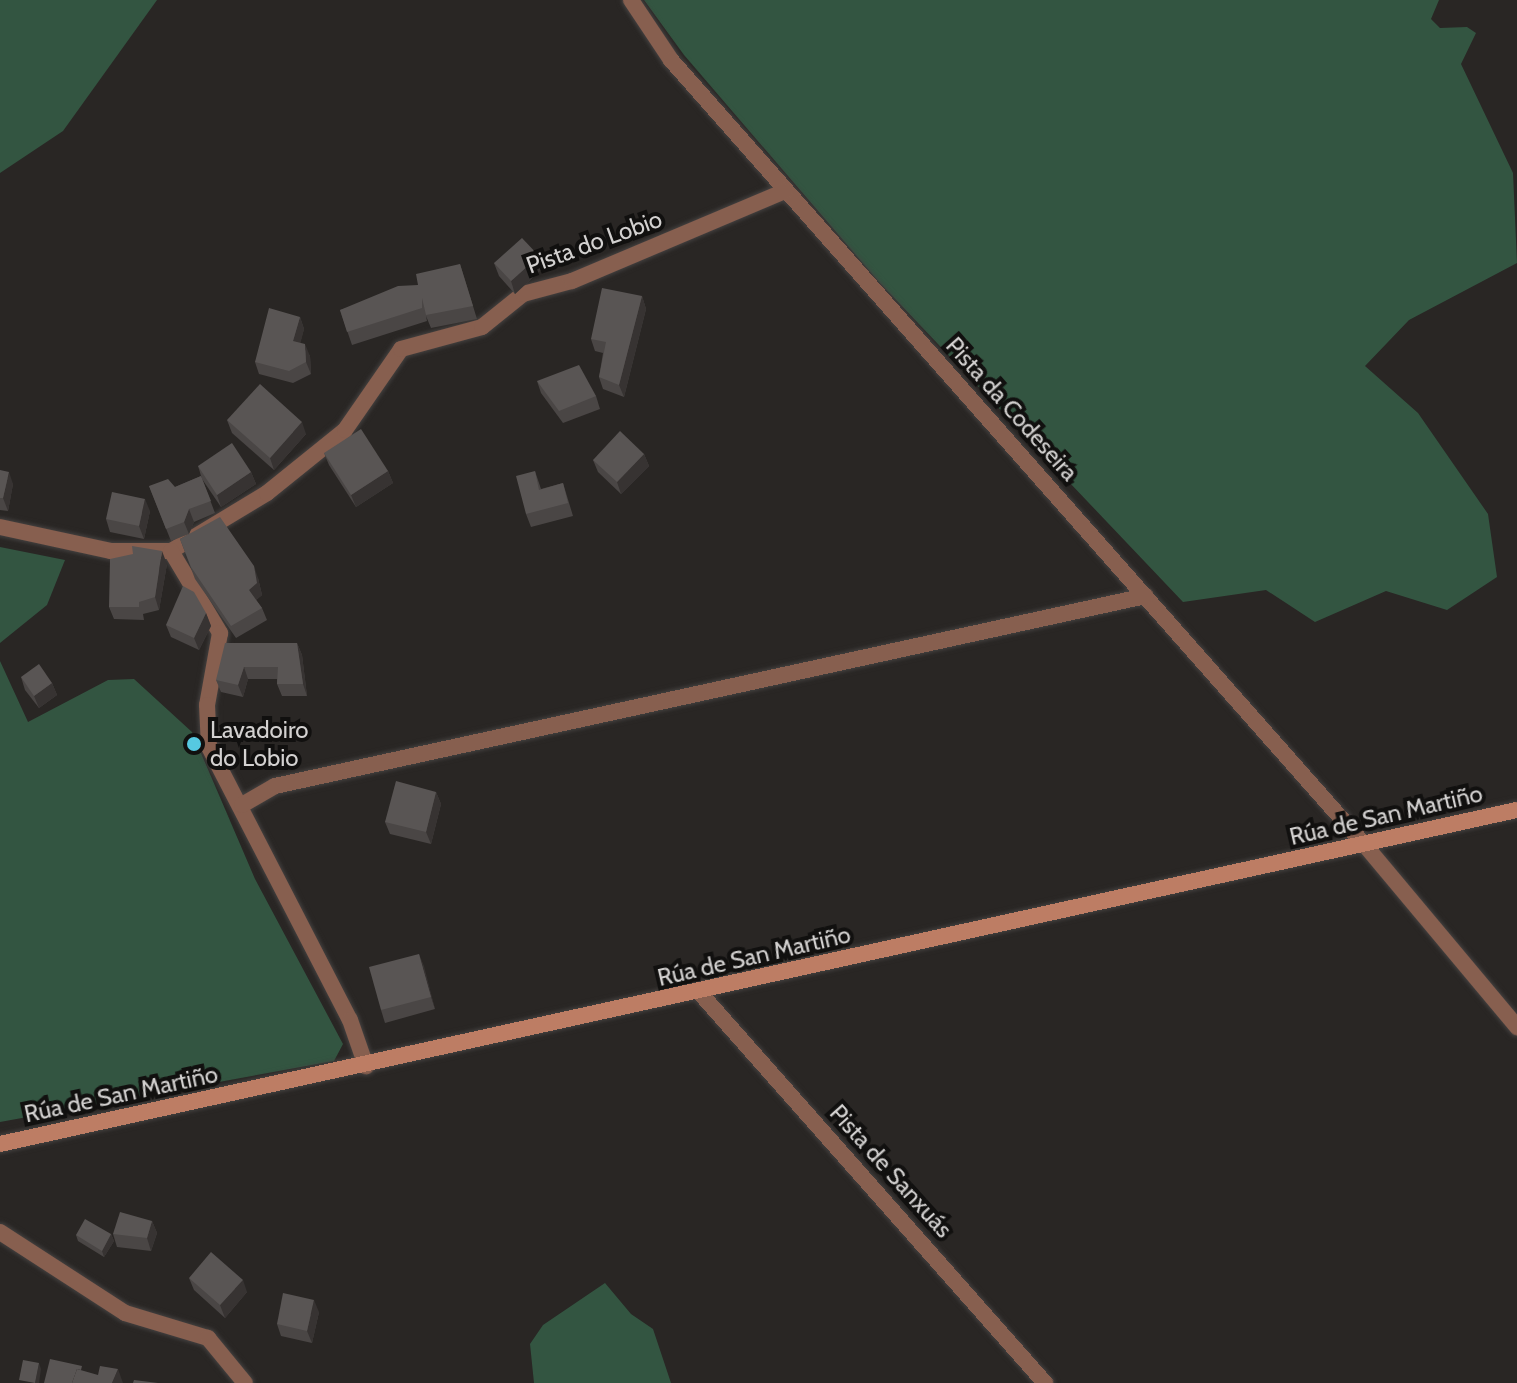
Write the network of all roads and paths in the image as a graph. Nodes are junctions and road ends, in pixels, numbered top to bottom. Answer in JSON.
{"nodes":[{"id":1,"x":631,"y":0,"type":"edge"},
{"id":2,"x":785,"y":191,"type":"junction"},
{"id":3,"x":0,"y":527,"type":"edge"},
{"id":4,"x":171,"y":551,"type":"junction"},
{"id":5,"x":1146,"y":596,"type":"junction"},
{"id":6,"x":242,"y":805,"type":"junction"},
{"id":7,"x":1517,"y":810,"type":"edge"},
{"id":8,"x":1364,"y":844,"type":"junction"},
{"id":9,"x":700,"y":993,"type":"junction"},
{"id":10,"x":1517,"y":1027,"type":"edge"},
{"id":11,"x":366,"y":1066,"type":"junction"},
{"id":12,"x":0,"y":1144,"type":"edge"},
{"id":13,"x":0,"y":1232,"type":"edge"},
{"id":14,"x":245,"y":1383,"type":"edge"},
{"id":15,"x":1045,"y":1383,"type":"edge"}],
"edges":[{"from":1,"to":2,"type":"street","name":"Pista da Codeseira"},
{"from":2,"to":4,"type":"street","name":"Pista do Lobio"},
{"from":2,"to":5,"type":"street","name":"Pista da Codeseira"},
{"from":3,"to":4,"type":"street"},
{"from":4,"to":6,"type":"street"},
{"from":5,"to":6,"type":"street"},
{"from":5,"to":8,"type":"street","name":"Pista da Codeseira"},
{"from":6,"to":11,"type":"street"},
{"from":7,"to":8,"type":"street","name":"Rúa de San Martiño"},
{"from":8,"to":9,"type":"street","name":"Rúa de San Martiño"},
{"from":8,"to":10,"type":"street","name":"Pista da Codeseira"},
{"from":9,"to":11,"type":"street","name":"Rúa de San Martiño"},
{"from":9,"to":15,"type":"street","name":"Pista de Sanxuás"},
{"from":11,"to":12,"type":"street","name":"Rúa de San Martiño"},
{"from":13,"to":14,"type":"street"}]}
